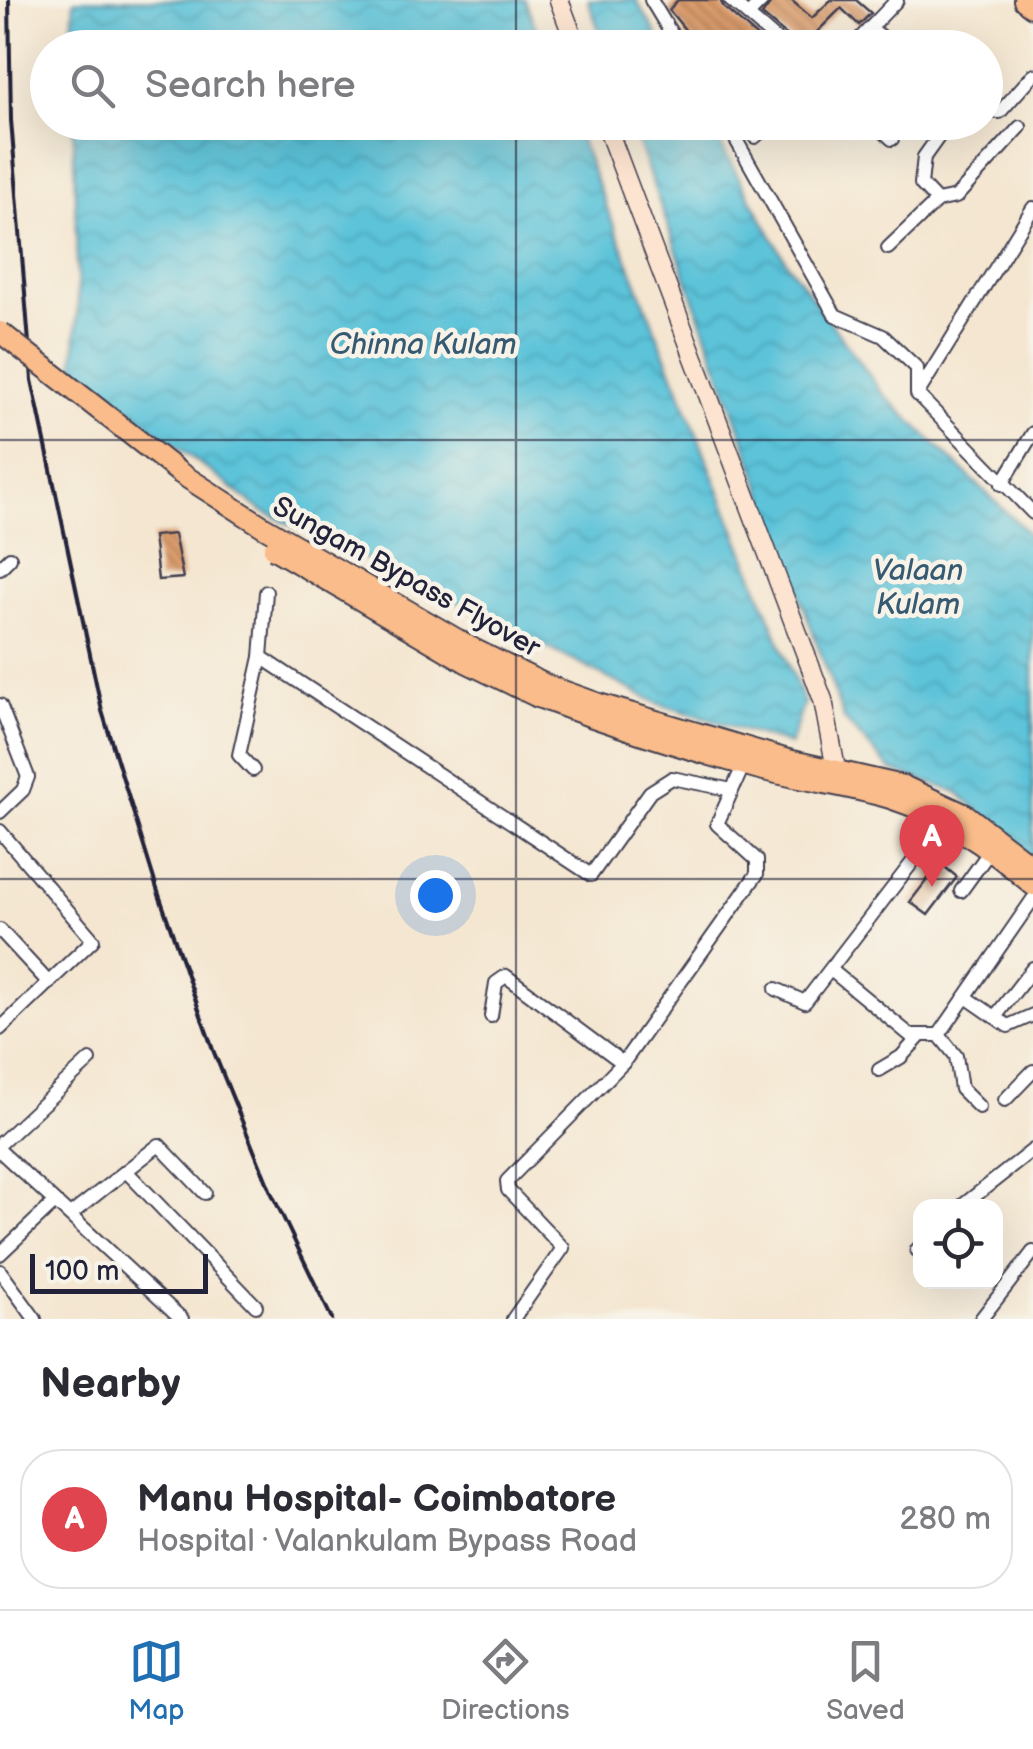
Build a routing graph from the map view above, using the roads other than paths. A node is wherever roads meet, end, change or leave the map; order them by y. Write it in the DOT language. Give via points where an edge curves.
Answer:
graph roads {
  1 [pos="559,0"];
  2 [pos="651,0"];
  3 [pos="730,0"];
  4 [pos="763,0"];
  5 [pos="898,0"];
  6 [pos="1025,0"];
  7 [pos="1033,6"];
  8 [pos="748,15"];
  9 [pos="870,28"];
  10 [pos="570,30"];
  11 [pos="669,30"];
  12 [pos="765,30"];
  13 [pos="873,30"];
  14 [pos="1033,74"];
  15 [pos="1003,109"];
  16 [pos="1020,128"];
  17 [pos="612,140"];
  18 [pos="736,140"];
  19 [pos="936,140"];
  20 [pos="937,201"];
  21 [pos="1033,208"];
  22 [pos="888,248"];
  23 [pos="0,332"];
  24 [pos="0,349"];
  25 [pos="918,394"];
  26 [pos="1033,433"];
  27 [pos="1002,484"];
  28 [pos="1033,513"];
  29 [pos="266,592"];
  30 [pos="262,657"];
  31 [pos="542,691"];
  32 [pos="0,705"];
  33 [pos="744,764"];
  34 [pos="253,770"];
  35 [pos="835,778"];
  36 [pos="732,790"];
  37 [pos="0,812"];
  38 [pos="944,821"];
  39 [pos="0,830"];
  40 [pos="990,851"];
  41 [pos="1033,866"];
  42 [pos="1033,885"];
  43 [pos="961,891"];
  44 [pos="1033,900"];
  45 [pos="0,930"];
  46 [pos="1033,968"];
  47 [pos="831,970"];
  48 [pos="49,983"];
  49 [pos="776,989"];
  50 [pos="966,996"];
  51 [pos="1033,1015"];
  52 [pos="491,1016"];
  53 [pos="995,1017"];
  54 [pos="0,1029"];
  55 [pos="921,1035"];
  56 [pos="939,1035"];
  57 [pos="90,1060"];
  58 [pos="623,1063"];
  59 [pos="878,1070"];
  60 [pos="1033,1071"];
  61 [pos="1005,1100"];
  62 [pos="979,1107"];
  63 [pos="0,1148"];
  64 [pos="1032,1152"];
  65 [pos="126,1171"];
  66 [pos="205,1193"];
  67 [pos="969,1199"];
  68 [pos="55,1202"];
  69 [pos="70,1215"];
  70 [pos="1033,1252"];
  71 [pos="0,1254"];
  72 [pos="0,1271"];
  73 [pos="256,1306"];
  74 [pos="35,1319"];
  75 [pos="182,1319"];
  76 [pos="513,1319"];
  77 [pos="981,1319"];
  1 -- 10 [label="street"];
  2 -- 11 [label="street"];
  3 -- 8 [label="street"];
  4 -- 8 [label="street"];
  5 -- 9 [label="street"];
  6 -- 7 [label="highway"];
  8 -- 12 [label="street"];
  9 -- 13 [label="street"];
  14 -- 15 [label="street"];
  16 -- 20 [label="street" via="956,196"];
  17 -- 35 [label="street" via="823,700"];
  18 -- 25 [label="street" via="835,314 884,336 917,368"];
  19 -- 20 [label="street" via="924,157 921,184"];
  20 -- 22 [label="street"];
  21 -- 25 [label="street"];
  23 -- 31 [label="main road, Sungam Bypass Flyover, bridge" via="180,473"];
  24 -- 31 [label="main road, Sungam Bypass Flyover, bridge" via="174,485 241,528 466,662"];
  25 -- 27 [label="street"];
  26 -- 27 [label="street"];
  27 -- 28 [label="street"];
  29 -- 30 [label="street"];
  30 -- 34 [label="street" via="238,755"];
  30 -- 36 [label="street" via="591,874 650,792 672,778"];
  31 -- 33 [label="main road, Sungam Bypass Flyover" via="592,718"];
  31 -- 35 [label="main road, Sungam Bypass Flyover"];
  32 -- 37 [label="street" via="28,776"];
  33 -- 35 [label="main road, Sungam Bypass Flyover"];
  33 -- 36 [label="street"];
  35 -- 38 [label="main road"];
  35 -- 41 [label="main road" via="903,786 966,815"];
  36 -- 58 [label="street" via="717,824 757,860 757,874"];
  38 -- 40 [label="main road"];
  38 -- 47 [label="street"];
  39 -- 48 [label="street" via="93,940"];
  40 -- 42 [label="main road"];
  40 -- 43 [label="street"];
  44 -- 50 [label="street"];
  45 -- 48 [label="street"];
  46 -- 53 [label="street"];
  47 -- 49 [label="street" via="804,1002"];
  47 -- 55 [label="street" via="910,1035"];
  48 -- 54 [label="street"];
  50 -- 53 [label="street"];
  50 -- 56 [label="street"];
  51 -- 53 [label="street" via="1008,1026"];
  52 -- 58 [label="street" via="496,983 506,976"];
  55 -- 56 [label="street"];
  55 -- 59 [label="street"];
  56 -- 62 [label="street" via="956,1056 962,1088"];
  57 -- 63 [label="street"];
  58 -- 76 [label="street" via="507,1182 563,1248"];
  60 -- 61 [label="street"];
  63 -- 68 [label="street"];
  64 -- 67 [label="street"];
  65 -- 66 [label="street" via="159,1145"];
  65 -- 69 [label="street"];
  65 -- 73 [label="street"];
  68 -- 69 [label="street"];
  68 -- 71 [label="street"];
  69 -- 75 [label="street"];
  70 -- 77 [label="street"];
  72 -- 74 [label="street"];
}
